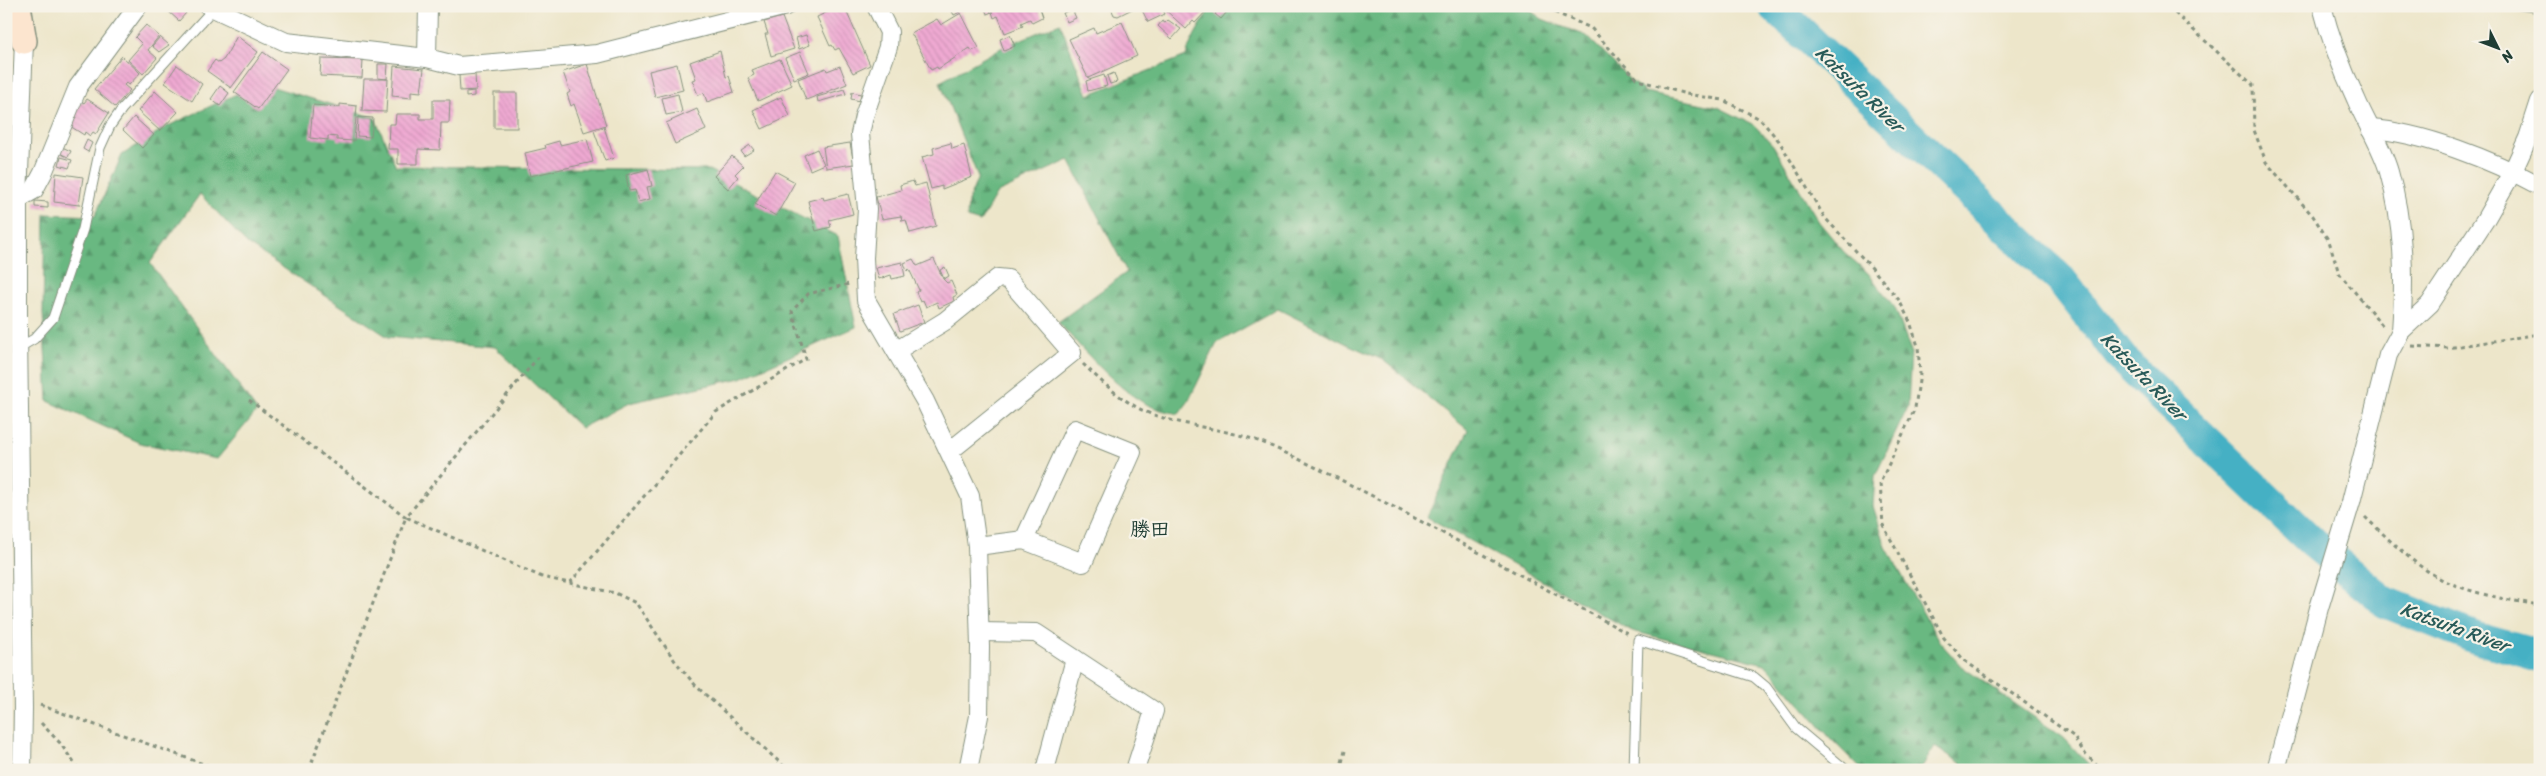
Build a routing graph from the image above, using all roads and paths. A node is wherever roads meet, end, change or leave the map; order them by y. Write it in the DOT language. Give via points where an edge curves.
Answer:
graph roads {
  1 [pos="18,6"];
  2 [pos="138,6"];
  3 [pos="428,6"];
  4 [pos="786,6"];
  5 [pos="876,6"];
  6 [pos="1540,6"];
  7 [pos="2171,6"];
  8 [pos="2322,6"];
  9 [pos="211,7"];
  10 [pos="24,41"];
  11 [pos="427,58"];
  12 [pos="2540,101"];
  13 [pos="2370,129"];
  14 [pos="2513,172"];
  15 [pos="2540,186"];
  16 [pos="18,199"];
  17 [pos="864,280"];
  18 [pos="2540,334"];
  19 [pos="2398,336"];
  20 [pos="14,340"];
  21 [pos="896,351"];
  22 [pos="1072,353"];
  23 [pos="540,355"];
  24 [pos="249,400"];
  25 [pos="950,451"];
  26 [pos="2348,512"];
  27 [pos="406,517"];
  28 [pos="1024,540"];
  29 [pos="977,546"];
  30 [pos="570,583"];
  31 [pos="2540,605"];
  32 [pos="980,632"];
  33 [pos="1638,640"];
  34 [pos="1074,659"];
  35 [pos="22,699"];
  36 [pos="1344,751"];
  37 [pos="973,768"];
  38 [pos="22,770"];
  39 [pos="79,770"];
  40 [pos="220,770"];
  41 [pos="309,770"];
  42 [pos="788,770"];
  43 [pos="1045,770"];
  44 [pos="1135,770"];
  45 [pos="1340,770"];
  46 [pos="1634,770"];
  47 [pos="1846,770"];
  48 [pos="2102,770"];
  49 [pos="2276,770"];
  1 -- 10 [label="street"];
  2 -- 16 [label="street" via="78,88 34,190"];
  3 -- 11 [label="street"];
  4 -- 11 [label="street" via="597,54 458,66"];
  5 -- 17 [label="street" via="890,32 860,134 866,209"];
  6 -- 48 [label="path" via="1591,28 1638,80 1686,94 1723,100 1760,119 1779,141 1825,218 1899,300 1918,346 1920,374 1915,408 1880,483 1883,525 1944,638 1965,661 2073,736"];
  7 -- 19 [label="path" via="2253,85 2254,130 2266,162 2313,216 2328,241 2339,273"];
  8 -- 13 [label="street" via="2328,31"];
  9 -- 11 [label="street" via="286,42"];
  9 -- 20 [label="lane" via="110,126 100,148 83,229 53,318 34,339"];
  10 -- 16 [label="street"];
  12 -- 14 [label="street"];
  13 -- 14 [label="street" via="2386,130 2447,147"];
  13 -- 19 [label="street" via="2388,171 2400,223 2404,294"];
  14 -- 15 [label="street"];
  14 -- 19 [label="street" via="2430,304"];
  16 -- 20 [label="street"];
  17 -- 21 [label="street" via="866,300"];
  17 -- 30 [label="path" via="808,294 792,310 806,359 716,412"];
  18 -- 19 [label="path" via="2448,348 2416,348"];
  19 -- 26 [label="street" via="2388,355"];
  20 -- 35 [label="street"];
  21 -- 22 [label="street" via="945,321 998,278 1008,279"];
  21 -- 25 [label="street" via="926,401"];
  22 -- 25 [label="street"];
  22 -- 33 [label="path" via="1102,382 1134,406 1156,416 1249,436 1343,480"];
  23 -- 27 [label="path"];
  24 -- 27 [label="path"];
  25 -- 29 [label="street" via="970,496"];
  26 -- 31 [label="path" via="2363,516 2418,564 2443,580 2481,594"];
  26 -- 49 [label="street"];
  27 -- 30 [label="path" via="515,566"];
  27 -- 41 [label="path"];
  28 -- 28 [label="street" via="1083,563 1132,452 1075,429"];
  28 -- 29 [label="street"];
  29 -- 32 [label="street"];
  30 -- 42 [label="path" via="615,593 636,603 696,686"];
  32 -- 34 [label="street" via="1036,634"];
  32 -- 37 [label="street"];
  33 -- 46 [label="lane"];
  33 -- 47 [label="lane" via="1754,677 1766,687 1796,728"];
  34 -- 43 [label="street"];
  34 -- 44 [label="street" via="1154,711"];
  35 -- 38 [label="street"];
  35 -- 39 [label="path"];
  35 -- 40 [label="path"];
  36 -- 45 [label="path"];
}
